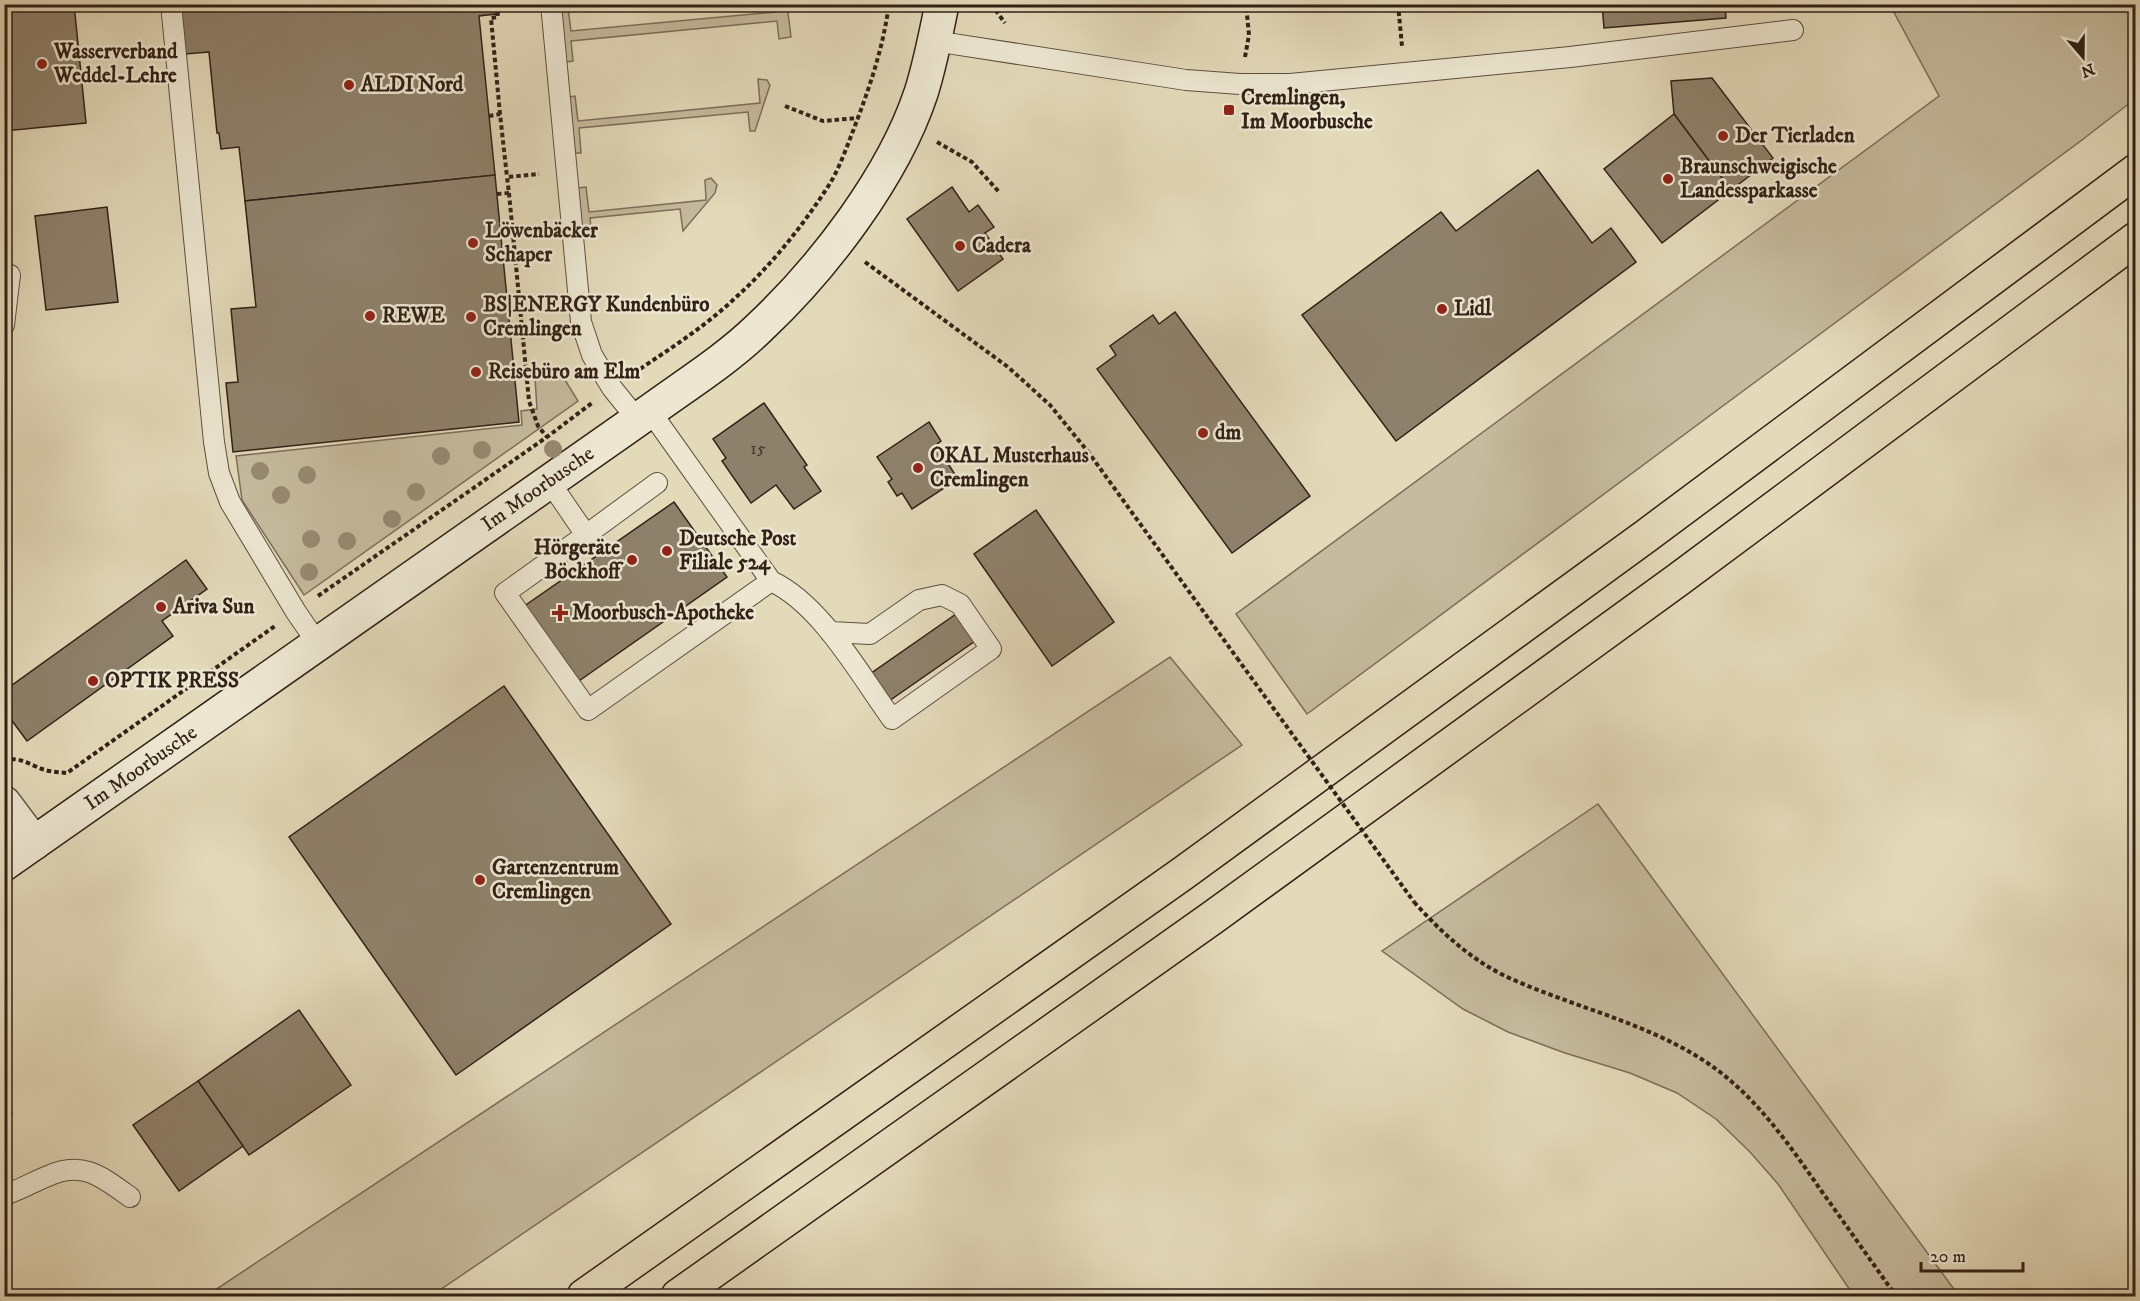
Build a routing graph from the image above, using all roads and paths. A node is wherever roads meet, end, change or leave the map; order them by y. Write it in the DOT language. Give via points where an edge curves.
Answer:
graph roads {
  1 [pos="171,4"];
  2 [pos="497,4"];
  3 [pos="551,4"];
  4 [pos="889,4"];
  5 [pos="942,4"];
  6 [pos="1246,4"];
  7 [pos="1398,4"];
  8 [pos="1793,30"];
  9 [pos="934,41"];
  10 [pos="1406,74"];
  11 [pos="1240,84"];
  12 [pos="785,106"];
  13 [pos="500,114"];
  14 [pos="489,116"];
  15 [pos="858,118"];
  16 [pos="936,142"];
  17 [pos="567,171"];
  18 [pos="2136,171"];
  19 [pos="507,177"];
  20 [pos="999,192"];
  21 [pos="509,193"];
  22 [pos="496,194"];
  23 [pos="2136,239"];
  24 [pos="838,242"];
  25 [pos="10,275"];
  26 [pos="4,325"];
  27 [pos="612,388"];
  28 [pos="643,415"];
  29 [pos="547,437"];
  30 [pos="549,481"];
  31 [pos="657,483"];
  32 [pos="586,535"];
  33 [pos="771,581"];
  34 [pos="296,612"];
  35 [pos="830,632"];
  36 [pos="318,644"];
  37 [pos="4,761"];
  38 [pos="4,803"];
  39 [pos="34,843"];
  40 [pos="4,864"];
  41 [pos="4,1195"];
  42 [pos="130,1197"];
  43 [pos="585,1296"];
  44 [pos="678,1296"];
  45 [pos="1896,1296"];
  1 -- 34 [label="lane" via="219,473 230,502"];
  2 -- 13 [label="path" via="498,16 491,18"];
  3 -- 17 [label="lane"];
  4 -- 15 [label="path" via="881,52"];
  5 -- 9 [label="street, Im Moorbusche"];
  6 -- 11 [label="path" via="1249,34"];
  7 -- 10 [label="path"];
  8 -- 10 [label="lane"];
  9 -- 11 [label="lane" via="1151,75"];
  9 -- 24 [label="street, Im Moorbusche" via="907,130"];
  10 -- 11 [label="lane" via="1290,84"];
  12 -- 15 [label="path" via="823,121"];
  13 -- 14 [label="path"];
  13 -- 19 [label="path"];
  15 -- 27 [label="path" via="830,183 768,265 695,331"];
  16 -- 20 [label="path" via="972,162"];
  17 -- 19 [label="path"];
  17 -- 27 [label="lane" via="581,322 592,355"];
  18 -- 43 [label="highway" via="1201,860"];
  19 -- 21 [label="path"];
  21 -- 22 [label="path"];
  21 -- 29 [label="path" via="529,401 538,426"];
  23 -- 44 [label="highway" via="1670,586 1203,925"];
  24 -- 28 [label="street, Im Moorbusche" via="759,329"];
  24 -- 45 [label="path, bridge" via="1008,367 1050,405 1089,453 1414,902 1443,934 1504,975 1616,1018 1677,1046 1719,1072 1758,1106 1787,1142"];
  25 -- 26 [label="lane"];
  27 -- 28 [label="lane"];
  27 -- 29 [label="path"];
  28 -- 30 [label="street, Im Moorbusche"];
  28 -- 33 [label="lane"];
  29 -- 34 [label="path"];
  30 -- 32 [label="lane"];
  30 -- 36 [label="street, Im Moorbusche"];
  31 -- 32 [label="lane"];
  32 -- 33 [label="lane" via="505,593 588,710"];
  33 -- 35 [label="lane" via="799,598"];
  34 -- 36 [label="lane"];
  34 -- 37 [label="path" via="67,773 17,760"];
  35 -- 35 [label="lane" via="892,719 991,649 960,604 942,595 919,600 870,634"];
  36 -- 39 [label="street, Im Moorbusche"];
  38 -- 39 [label="street"];
  39 -- 40 [label="street, Im Moorbusche"];
  41 -- 42 [label="lane" via="49,1175 87,1170"];
}
